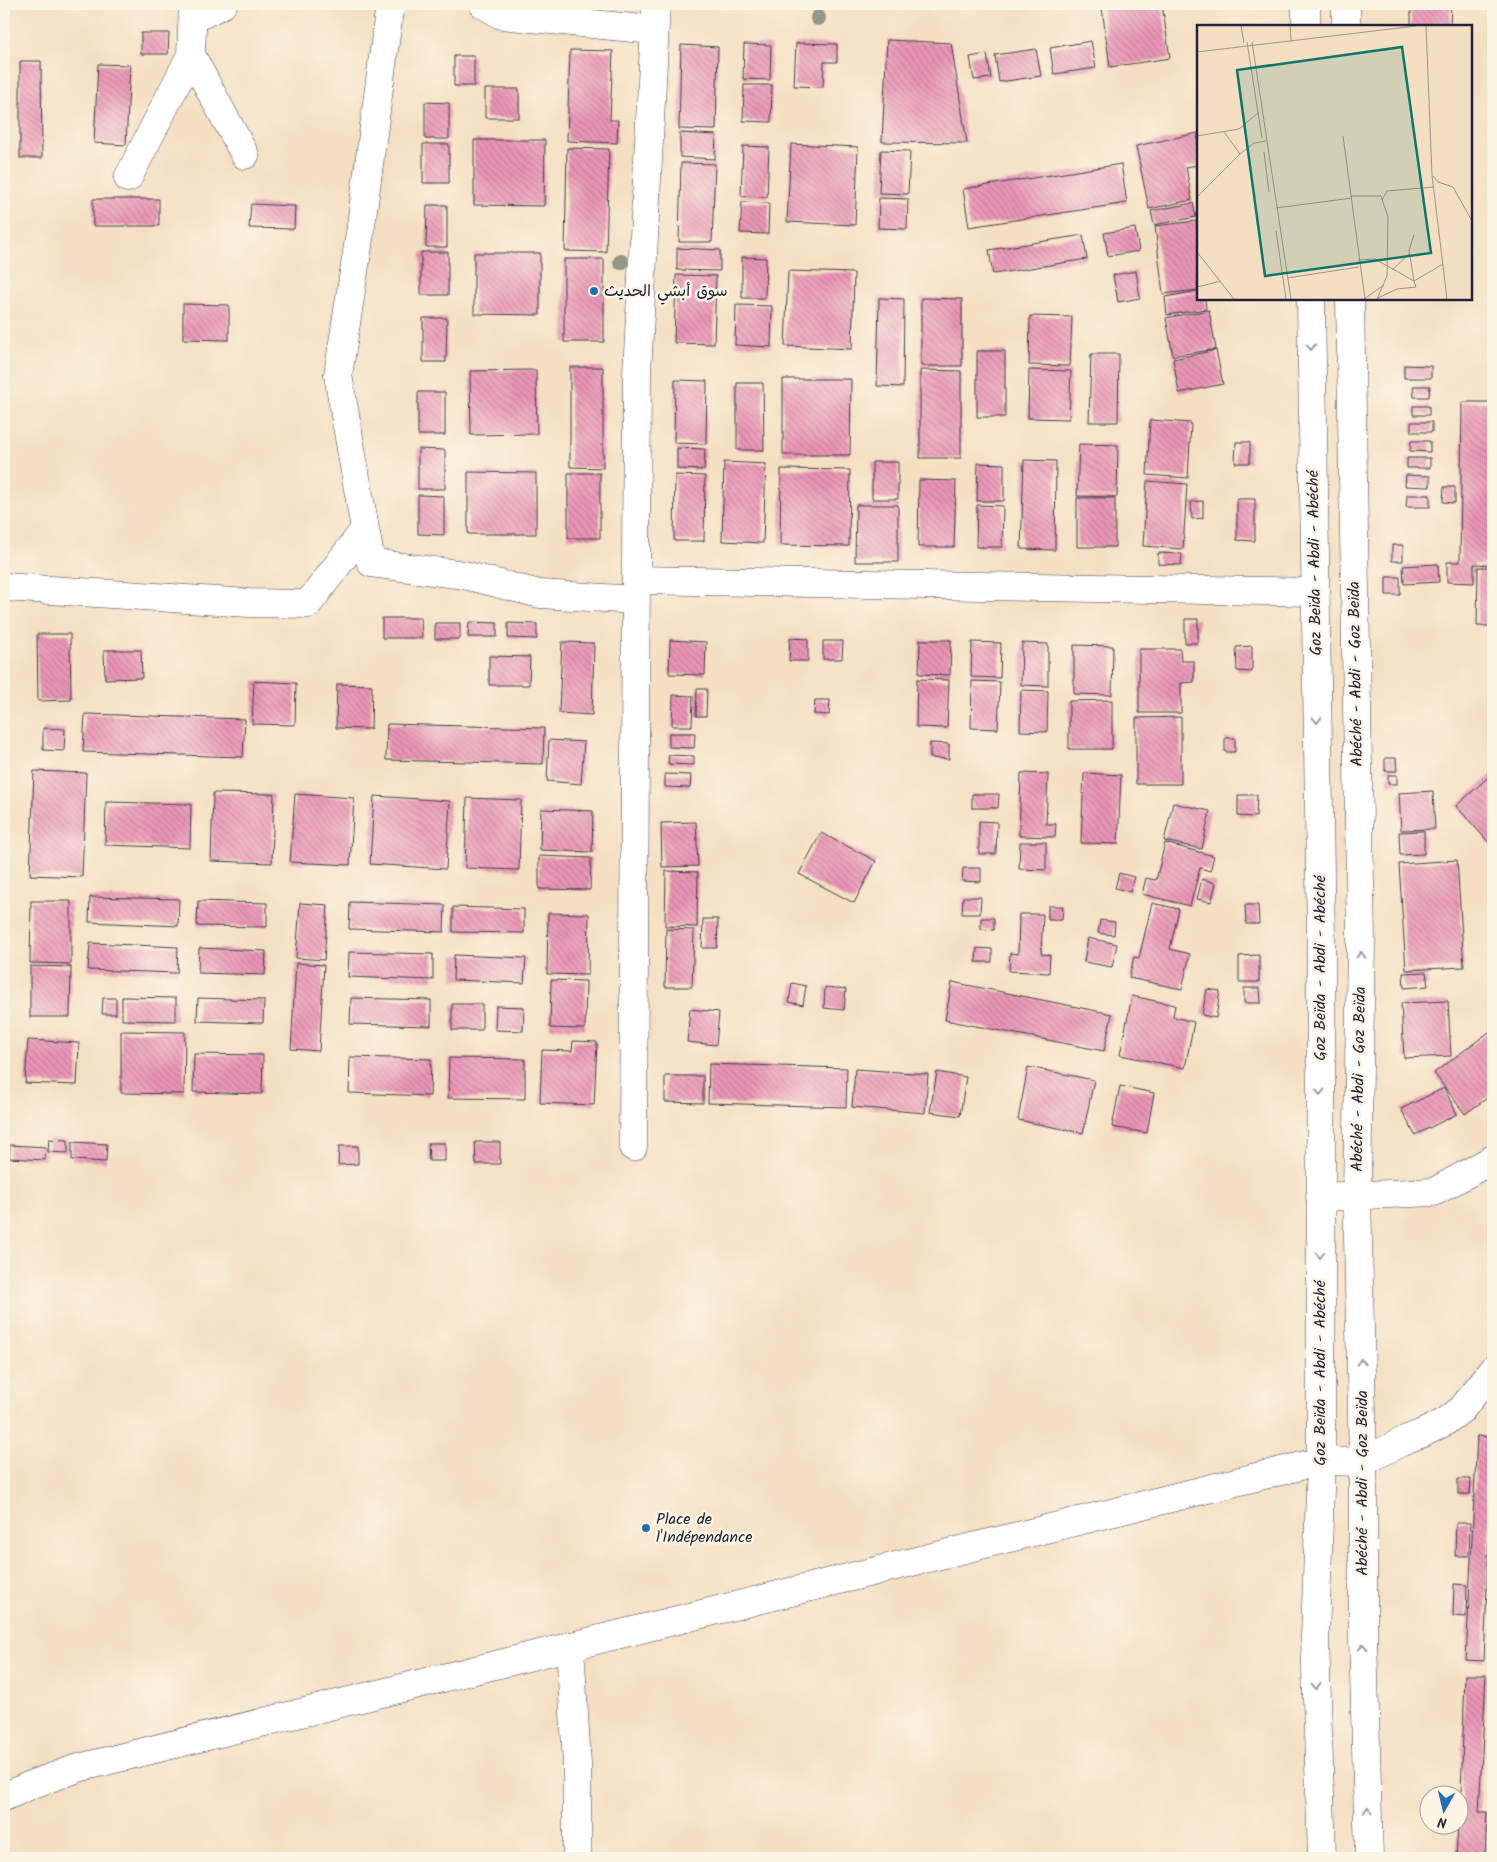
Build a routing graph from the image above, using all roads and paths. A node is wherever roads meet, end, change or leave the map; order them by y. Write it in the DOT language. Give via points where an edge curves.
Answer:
graph roads {
  1 [pos="223,4"];
  2 [pos="390,4"];
  3 [pos="483,4"];
  4 [pos="1306,4"];
  5 [pos="1346,4"];
  6 [pos="193,12"];
  7 [pos="654,17"];
  8 [pos="1306,25"];
  9 [pos="1346,25"];
  10 [pos="191,55"];
  11 [pos="245,155"];
  12 [pos="128,178"];
  13 [pos="1311,300"];
  14 [pos="1350,300"];
  15 [pos="365,529"];
  16 [pos="4,587"];
  17 [pos="636,590"];
  18 [pos="1316,592"];
  19 [pos="1355,682"];
  20 [pos="1317,683"];
  21 [pos="633,1147"];
  22 [pos="1493,1159"];
  23 [pos="1358,1194"];
  24 [pos="1320,1197"];
  25 [pos="1493,1369"];
  26 [pos="1321,1461"];
  27 [pos="1363,1462"];
  28 [pos="570,1646"];
  29 [pos="4,1797"];
  30 [pos="576,1858"];
  31 [pos="1322,1858"];
  32 [pos="1369,1858"];
  1 -- 6 [label="street"];
  2 -- 15 [label="street" via="338,375"];
  3 -- 7 [label="street" via="501,15"];
  4 -- 8 [label="street"];
  5 -- 9 [label="street"];
  6 -- 10 [label="street"];
  7 -- 17 [label="street" via="637,373"];
  10 -- 11 [label="street"];
  10 -- 12 [label="street"];
  13 -- 18 [label="street, Goz Beïda - Abdi - Abéché, one-way"];
  14 -- 19 [label="street, Abéché - Abdi - Goz Beïda"];
  15 -- 16 [label="street" via="308,604"];
  15 -- 17 [label="street" via="371,563 464,575 540,594"];
  17 -- 18 [label="street"];
  17 -- 21 [label="street"];
  18 -- 20 [label="street, Goz Beïda - Abdi - Abéché"];
  19 -- 20 [label="street"];
  23 -- 19 [label="street, Abéché - Abdi - Goz Beïda, one-way" via="1361,940"];
  20 -- 24 [label="street, Goz Beïda - Abdi - Abéché, one-way" via="1321,939"];
  22 -- 23 [label="street" via="1434,1192"];
  23 -- 24 [label="street"];
  27 -- 23 [label="street, Abéché - Abdi - Goz Beïda, one-way"];
  24 -- 26 [label="street, Goz Beïda - Abdi - Abéché, one-way"];
  25 -- 27 [label="street" via="1462,1409 1445,1422"];
  26 -- 27 [label="street"];
  26 -- 28 [label="street"];
  26 -- 31 [label="street, Goz Beïda - Abdi - Abéché, one-way" via="1315,1637"];
  32 -- 27 [label="street, Abéché - Abdi - Goz Beïda, one-way" via="1363,1637"];
  28 -- 29 [label="street" via="78,1768"];
  28 -- 30 [label="street" via="577,1764"];
}
